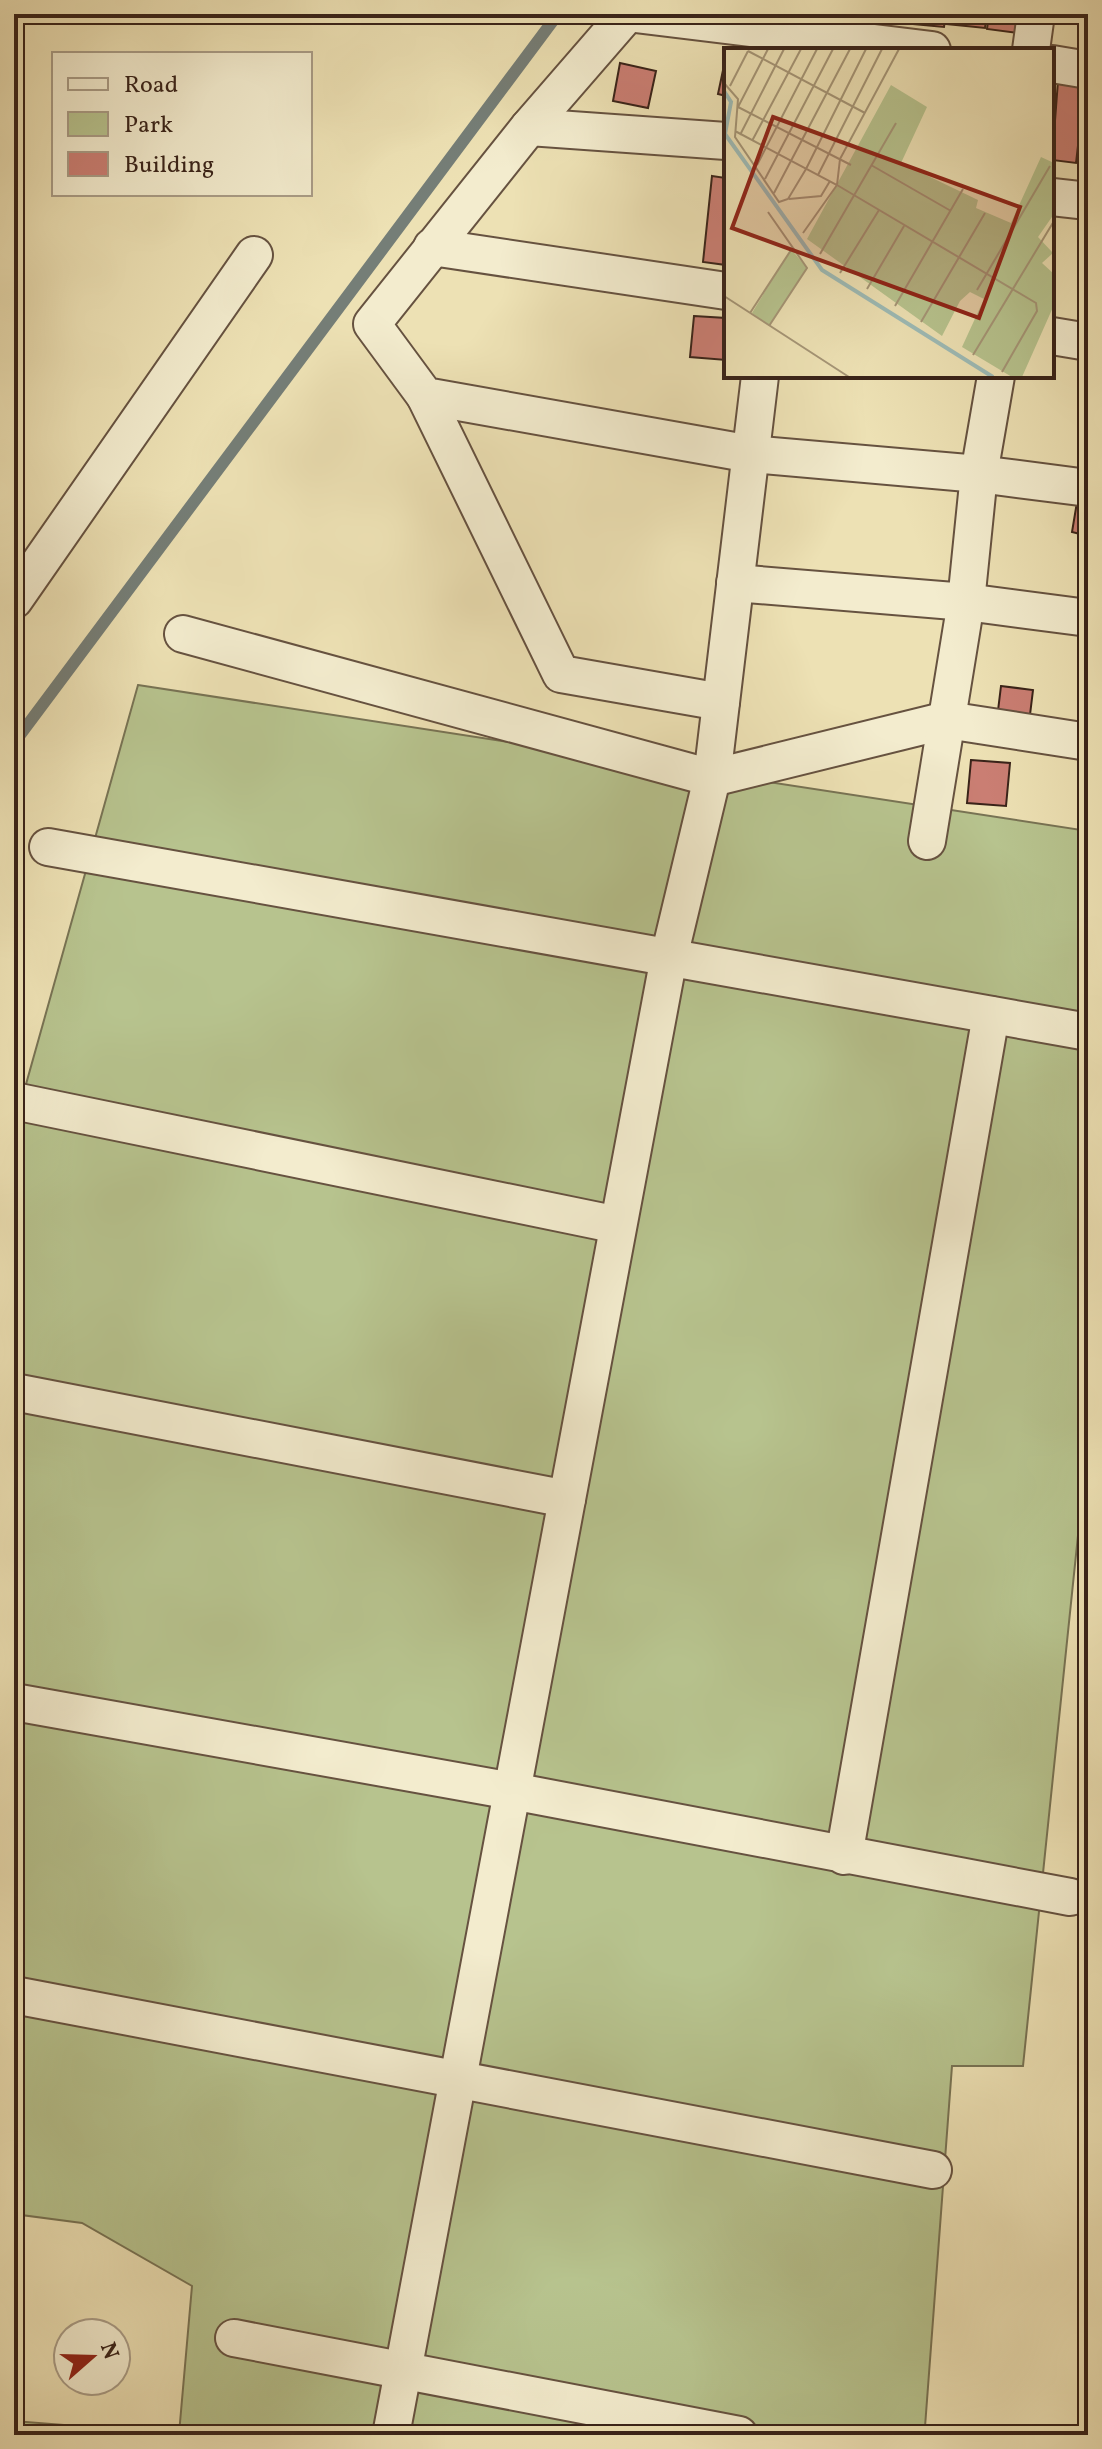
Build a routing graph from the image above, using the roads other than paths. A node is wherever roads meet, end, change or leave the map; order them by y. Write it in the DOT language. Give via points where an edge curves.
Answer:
graph roads {
  1 [pos="627,14"];
  2 [pos="635,14"];
  3 [pos="1036,14"];
  4 [pos="805,33"];
  5 [pos="917,48"];
  6 [pos="1031,48"];
  7 [pos="1054,64"];
  8 [pos="1088,70"];
  9 [pos="529,127"];
  10 [pos="724,141"];
  11 [pos="1054,197"];
  12 [pos="1088,201"];
  13 [pos="432,247"];
  14 [pos="254,255"];
  15 [pos="724,291"];
  16 [pos="1054,336"];
  17 [pos="1088,342"];
  18 [pos="760,378"];
  19 [pos="996,378"];
  20 [pos="425,396"];
  21 [pos="751,454"];
  22 [pos="979,474"];
  23 [pos="1088,488"];
  24 [pos="735,583"];
  25 [pos="16,592"];
  26 [pos="966,602"];
  27 [pos="1088,618"];
  28 [pos="183,634"];
  29 [pos="721,702"];
  30 [pos="947,720"];
  31 [pos="1088,742"];
  32 [pos="712,778"];
  33 [pos="927,841"];
  34 [pos="48,847"];
  35 [pos="669,957"];
  36 [pos="991,1015"];
  37 [pos="1088,1032"];
  38 [pos="14,1101"];
  39 [pos="618,1225"];
  40 [pos="14,1392"];
  41 [pos="567,1499"];
  42 [pos="14,1702"];
  43 [pos="512,1791"];
  44 [pos="844,1856"];
  45 [pos="1070,1897"];
  46 [pos="14,1995"];
  47 [pos="458,2080"];
  48 [pos="933,2170"];
  49 [pos="234,2338"];
  50 [pos="403,2372"];
  51 [pos="391,2435"];
  52 [pos="739,2435"];
  1 -- 9 [label="street"];
  2 -- 4 [label="street"];
  3 -- 6 [label="street"];
  4 -- 5 [label="street"];
  7 -- 8 [label="street"];
  9 -- 10 [label="street"];
  9 -- 13 [label="street"];
  11 -- 12 [label="street"];
  13 -- 15 [label="street"];
  13 -- 20 [label="street" via="372,324"];
  14 -- 25 [label="street"];
  16 -- 17 [label="street"];
  18 -- 21 [label="street"];
  19 -- 22 [label="street"];
  20 -- 21 [label="street"];
  20 -- 29 [label="street" via="561,674"];
  21 -- 22 [label="street"];
  21 -- 24 [label="street"];
  22 -- 23 [label="street"];
  22 -- 26 [label="street"];
  24 -- 26 [label="street"];
  24 -- 29 [label="street"];
  26 -- 27 [label="street"];
  26 -- 30 [label="street"];
  28 -- 32 [label="street"];
  29 -- 32 [label="street"];
  30 -- 31 [label="street"];
  30 -- 32 [label="street"];
  30 -- 33 [label="street"];
  32 -- 35 [label="street"];
  34 -- 35 [label="street"];
  35 -- 36 [label="street"];
  35 -- 39 [label="street"];
  36 -- 37 [label="street"];
  36 -- 44 [label="street"];
  38 -- 39 [label="street"];
  39 -- 41 [label="street"];
  40 -- 41 [label="street"];
  41 -- 43 [label="street"];
  42 -- 43 [label="street"];
  43 -- 44 [label="street"];
  43 -- 47 [label="street"];
  44 -- 45 [label="street"];
  46 -- 47 [label="street"];
  47 -- 48 [label="street"];
  47 -- 50 [label="street"];
  49 -- 50 [label="street"];
  50 -- 51 [label="street"];
  50 -- 52 [label="street"];
}
